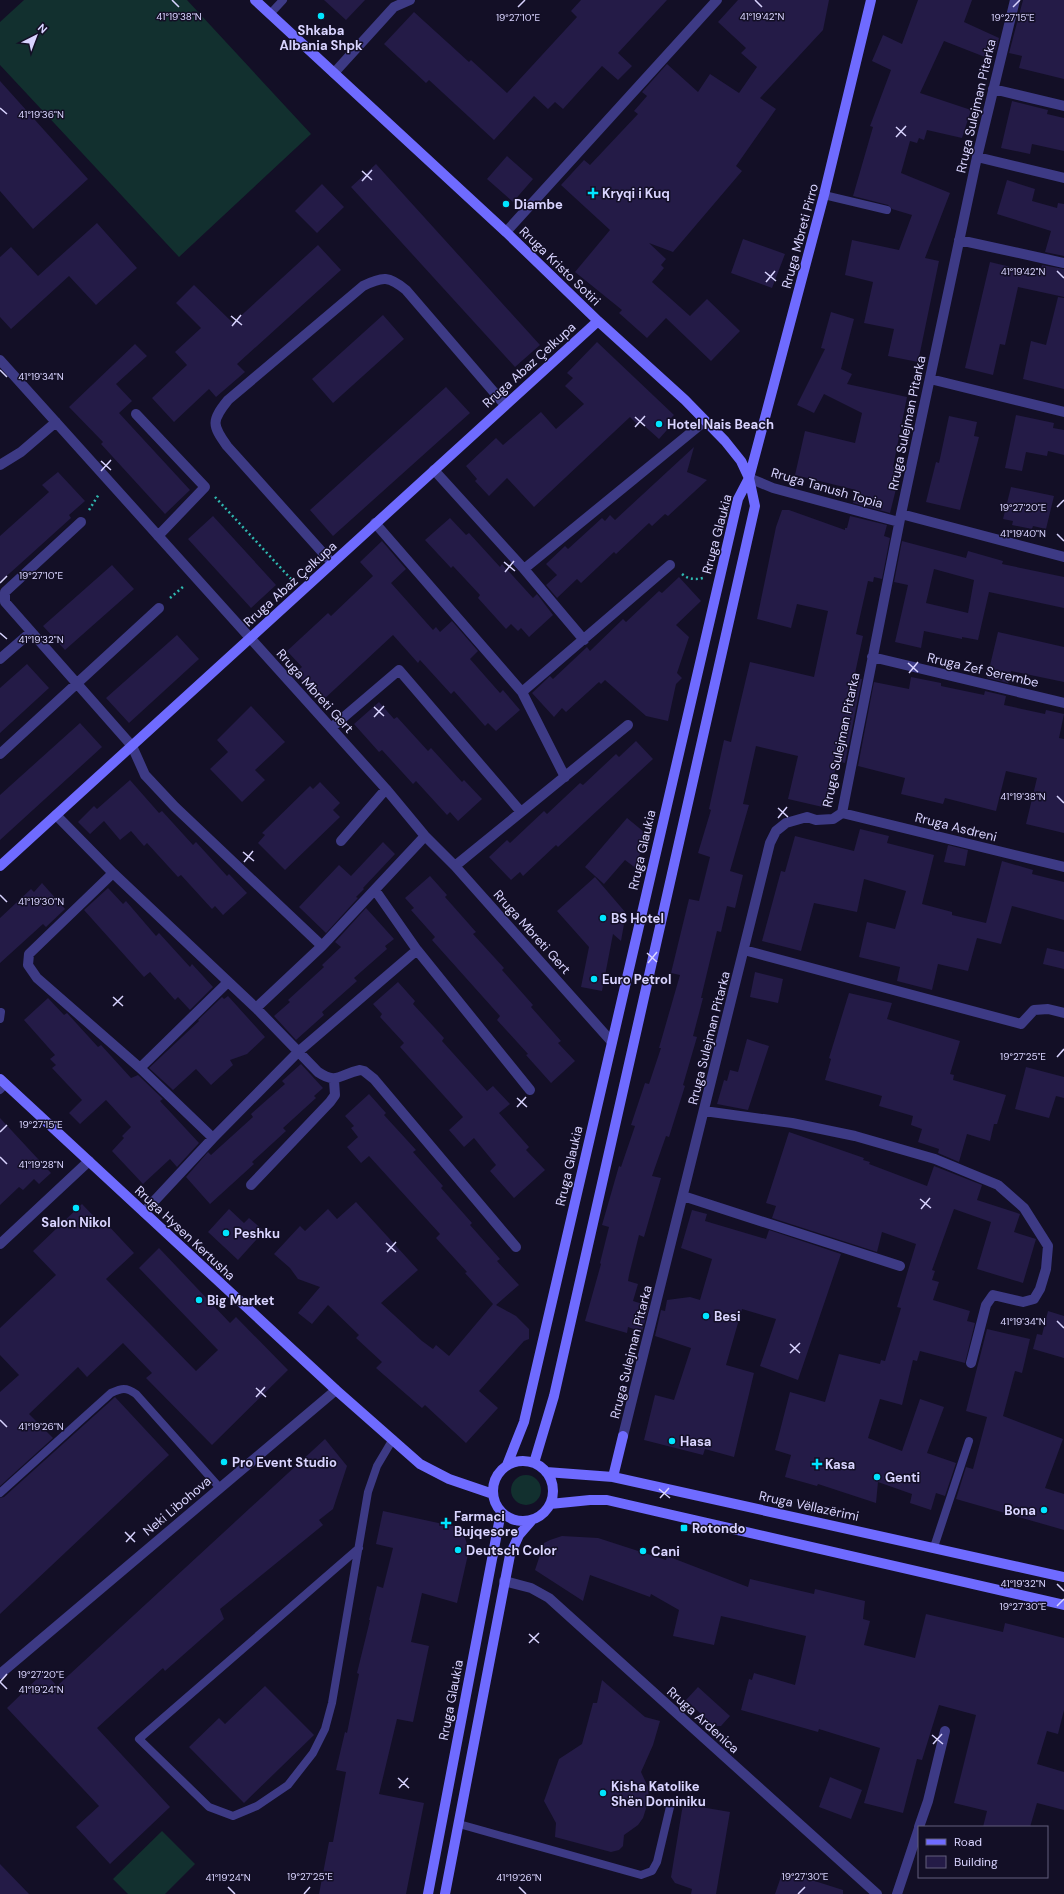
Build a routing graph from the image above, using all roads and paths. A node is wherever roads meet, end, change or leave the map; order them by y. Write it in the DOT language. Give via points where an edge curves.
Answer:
graph roads {
  1 [pos="254,0"];
  2 [pos="283,0"];
  3 [pos="410,0"];
  4 [pos="717,0"];
  5 [pos="871,0"];
  6 [pos="1016,0"];
  7 [pos="270,14"];
  8 [pos="334,73"];
  9 [pos="993,89"];
  10 [pos="1064,106"];
  11 [pos="977,157"];
  12 [pos="1064,178"];
  13 [pos="824,195"];
  14 [pos="887,210"];
  15 [pos="506,232"];
  16 [pos="959,240"];
  17 [pos="1064,263"];
  18 [pos="598,321"];
  19 [pos="0,360"];
  20 [pos="930,379"];
  21 [pos="505,405"];
  22 [pos="1064,412"];
  23 [pos="136,414"];
  24 [pos="705,421"];
  25 [pos="56,422"];
  26 [pos="0,465"];
  27 [pos="434,470"];
  28 [pos="749,478"];
  29 [pos="109,481"];
  30 [pos="205,487"];
  31 [pos="900,518"];
  32 [pos="81,522"];
  33 [pos="375,523"];
  34 [pos="158,536"];
  35 [pos="1064,557"];
  36 [pos="332,563"];
  37 [pos="670,565"];
  38 [pos="524,569"];
  39 [pos="194,576"];
  40 [pos="718,578"];
  41 [pos="302,590"];
  42 [pos="159,608"];
  43 [pos="31,632"];
  44 [pos="250,638"];
  45 [pos="584,640"];
  46 [pos="872,657"];
  47 [pos="0,659"];
  48 [pos="76,683"];
  49 [pos="522,692"];
  50 [pos="1064,703"];
  51 [pos="628,725"];
  52 [pos="331,728"];
  53 [pos="132,746"];
  54 [pos="0,754"];
  55 [pos="565,776"];
  56 [pos="386,789"];
  57 [pos="521,812"];
  58 [pos="842,813"];
  59 [pos="56,815"];
  60 [pos="425,836"];
  61 [pos="341,841"];
  62 [pos="0,866"];
  63 [pos="455,866"];
  64 [pos="1064,867"];
  65 [pos="112,874"];
  66 [pos="375,890"];
  67 [pos="322,946"];
  68 [pos="417,950"];
  69 [pos="744,950"];
  70 [pos="228,982"];
  71 [pos="256,1008"];
  72 [pos="1064,1013"];
  73 [pos="611,1041"];
  74 [pos="298,1052"];
  75 [pos="140,1068"];
  76 [pos="334,1080"];
  77 [pos="2,1084"];
  78 [pos="530,1090"];
  79 [pos="704,1111"];
  80 [pos="213,1138"];
  81 [pos="89,1161"];
  82 [pos="251,1185"];
  83 [pos="683,1196"];
  84 [pos="144,1212"];
  85 [pos="0,1244"];
  86 [pos="516,1247"];
  87 [pos="900,1266"];
  88 [pos="970,1364"];
  89 [pos="336,1390"];
  90 [pos="623,1436"];
  91 [pos="393,1439"];
  92 [pos="970,1441"];
  93 [pos="534,1463"];
  94 [pos="507,1465"];
  95 [pos="546,1472"];
  96 [pos="613,1477"];
  97 [pos="219,1487"];
  98 [pos="0,1493"];
  99 [pos="493,1494"];
  100 [pos="550,1504"];
  101 [pos="501,1512"];
  102 [pos="532,1520"];
  103 [pos="934,1547"];
  104 [pos="359,1548"];
  105 [pos="1064,1577"];
  106 [pos="504,1581"];
  107 [pos="1064,1605"];
  108 [pos="0,1674"];
  109 [pos="945,1731"];
  110 [pos="670,1807"];
  111 [pos="458,1824"];
  112 [pos="919,1826"];
  113 [pos="918,1830"];
  114 [pos="428,1894"];
  115 [pos="445,1894"];
  116 [pos="877,1894"];
  117 [pos="897,1894"];
  1 -- 7 [label="main road, Rruga Kristo Sotiri"];
  2 -- 7 [label="lane"];
  3 -- 8 [label="street" via="394,7"];
  4 -- 15 [label="street"];
  5 -- 13 [label="main road, Rruga Mbreti Pirro"];
  6 -- 9 [label="street, Rruga Sulejman Pitarka"];
  7 -- 8 [label="main road, Rruga Kristo Sotiri"];
  8 -- 15 [label="main road, Rruga Kristo Sotiri"];
  9 -- 10 [label="street"];
  9 -- 11 [label="street, Rruga Sulejman Pitarka"];
  11 -- 12 [label="street"];
  11 -- 16 [label="street, Rruga Sulejman Pitarka"];
  13 -- 14 [label="lane"];
  13 -- 28 [label="main road, Rruga Mbreti Pirro"];
  15 -- 18 [label="main road, Rruga Kristo Sotiri"];
  16 -- 17 [label="street"];
  16 -- 20 [label="street, Rruga Sulejman Pitarka"];
  18 -- 21 [label="main road, Rruga Abaz Çelkupa"];
  18 -- 24 [label="main road, Rruga Kristo Sotiri"];
  19 -- 25 [label="street, Rruga Mbreti Gert"];
  20 -- 22 [label="street"];
  20 -- 31 [label="street, Rruga Sulejman Pitarka"];
  21 -- 27 [label="main road, Rruga Abaz Çelkupa"];
  21 -- 36 [label="street" via="406,290 394,280 378,278 363,286 228,400 216,415 216,430"];
  23 -- 30 [label="street"];
  24 -- 28 [label="main road, Rruga Kristo Sotiri" via="741,461"];
  24 -- 38 [label="street"];
  25 -- 26 [label="street" via="21,452"];
  25 -- 29 [label="street, Rruga Mbreti Gert"];
  27 -- 33 [label="main road, Rruga Abaz Çelkupa"];
  27 -- 38 [label="street"];
  28 -- 31 [label="street, Rruga Tanush Topia" via="773,488"];
  28 -- 40 [label="main road, Rruga Glaukia" via="738,499"];
  28 -- 93 [label="main road, Rruga Glaukia" via="755,506 556,1389"];
  29 -- 32 [label="path"];
  29 -- 34 [label="street, Rruga Mbreti Gert"];
  30 -- 34 [label="street"];
  30 -- 41 [label="path"];
  31 -- 35 [label="street, Rruga Tanush Topia"];
  31 -- 46 [label="street, Rruga Sulejman Pitarka"];
  32 -- 43 [label="street" via="5,592 5,602"];
  33 -- 36 [label="main road, Rruga Abaz Çelkupa"];
  33 -- 49 [label="street"];
  34 -- 39 [label="street, Rruga Mbreti Gert"];
  36 -- 41 [label="main road, Rruga Abaz Çelkupa"];
  37 -- 40 [label="path" via="687,578"];
  37 -- 45 [label="street"];
  38 -- 45 [label="street"];
  39 -- 42 [label="path"];
  39 -- 44 [label="street, Rruga Mbreti Gert"];
  40 -- 73 [label="main road, Rruga Glaukia"];
  41 -- 44 [label="main road, Rruga Abaz Çelkupa"];
  42 -- 48 [label="street"];
  43 -- 47 [label="street"];
  43 -- 48 [label="street"];
  44 -- 52 [label="street, Rruga Mbreti Gert"];
  44 -- 53 [label="main road, Rruga Abaz Çelkupa"];
  45 -- 49 [label="street"];
  46 -- 50 [label="street, Rruga Zef Serembe"];
  46 -- 58 [label="street, Rruga Sulejman Pitarka"];
  48 -- 53 [label="street"];
  48 -- 54 [label="street"];
  49 -- 55 [label="street"];
  51 -- 55 [label="street"];
  52 -- 56 [label="street, Rruga Mbreti Gert"];
  52 -- 57 [label="street" via="399,670"];
  53 -- 59 [label="main road, Rruga Abaz Çelkupa"];
  53 -- 67 [label="street" via="145,774 175,807"];
  55 -- 57 [label="street"];
  56 -- 60 [label="street, Rruga Mbreti Gert"];
  56 -- 61 [label="street"];
  57 -- 63 [label="street"];
  58 -- 64 [label="street, Rruga Asdreni"];
  58 -- 69 [label="street, Rruga Sulejman Pitarka" via="834,819 816,820 807,817 786,823 776,831 770,843"];
  59 -- 62 [label="main road, Rruga Abaz Çelkupa"];
  59 -- 65 [label="street"];
  60 -- 63 [label="street, Rruga Mbreti Gert"];
  60 -- 66 [label="street"];
  63 -- 73 [label="street, Rruga Mbreti Gert"];
  65 -- 70 [label="street"];
  65 -- 75 [label="street" via="29,954 28,965 37,978"];
  66 -- 67 [label="street"];
  66 -- 68 [label="street"];
  67 -- 71 [label="street"];
  68 -- 74 [label="street"];
  68 -- 78 [label="street"];
  69 -- 72 [label="street" via="1021,1024 1034,1010 1048,1009"];
  69 -- 79 [label="street, Rruga Sulejman Pitarka"];
  70 -- 71 [label="street"];
  70 -- 75 [label="street"];
  71 -- 74 [label="street"];
  73 -- 94 [label="main road, Rruga Glaukia" via="524,1422"];
  74 -- 76 [label="street" via="318,1072"];
  74 -- 80 [label="street"];
  75 -- 80 [label="street"];
  76 -- 82 [label="street" via="335,1095 330,1102"];
  76 -- 86 [label="street" via="360,1070 374,1079"];
  77 -- 81 [label="main road, Rruga Hysen Kertusha"];
  79 -- 83 [label="street, Rruga Sulejman Pitarka"];
  79 -- 88 [label="street" via="792,1123 855,1136 935,1158 998,1185 1024,1208 1048,1246 1046,1269 1040,1289 1034,1299 1023,1302 993,1296 986,1305"];
  80 -- 84 [label="street"];
  81 -- 84 [label="main road, Rruga Hysen Kertusha"];
  81 -- 85 [label="street"];
  83 -- 87 [label="street"];
  83 -- 90 [label="street, Rruga Sulejman Pitarka"];
  84 -- 89 [label="main road, Rruga Hysen Kertusha"];
  89 -- 91 [label="main road, Rruga Hysen Kertusha"];
  89 -- 97 [label="street, Neki Libohova"];
  90 -- 96 [label="main road, Rruga Sulejman Pitarka"];
  91 -- 99 [label="main road, Rruga Hysen Kertusha" via="420,1464 449,1480"];
  91 -- 104 [label="lane" via="372,1477"];
  92 -- 103 [label="lane"];
  93 -- 94 [label="main road" via="523,1460"];
  93 -- 95 [label="main road"];
  94 -- 99 [label="main road" via="495,1478"];
  95 -- 96 [label="main road, Rruga Vëllazërimi"];
  95 -- 100 [label="main road" via="553,1490"];
  96 -- 103 [label="main road, Rruga Vëllazërimi"];
  97 -- 98 [label="lane" via="136,1394 123,1388 112,1393"];
  97 -- 108 [label="street, Neki Libohova"];
  99 -- 101 [label="main road"];
  100 -- 102 [label="main road" via="545,1512"];
  100 -- 107 [label="main road" via="607,1500"];
  101 -- 102 [label="main road" via="515,1520"];
  101 -- 114 [label="main road, Rruga Glaukia"];
  102 -- 106 [label="main road" via="514,1543"];
  103 -- 105 [label="main road, Rruga Vëllazërimi"];
  104 -- 104 [label="lane" via="332,1703 326,1729 313,1753 288,1785 257,1806 233,1816 209,1807 139,1738"];
  106 -- 111 [label="main road"];
  106 -- 116 [label="street, Rruga Ardenica" via="532,1588 549,1598"];
  109 -- 112 [label="street"];
  110 -- 111 [label="lane" via="657,1862 652,1871 641,1875"];
  111 -- 115 [label="main road"];
  113 -- 117 [label="street"];
}
